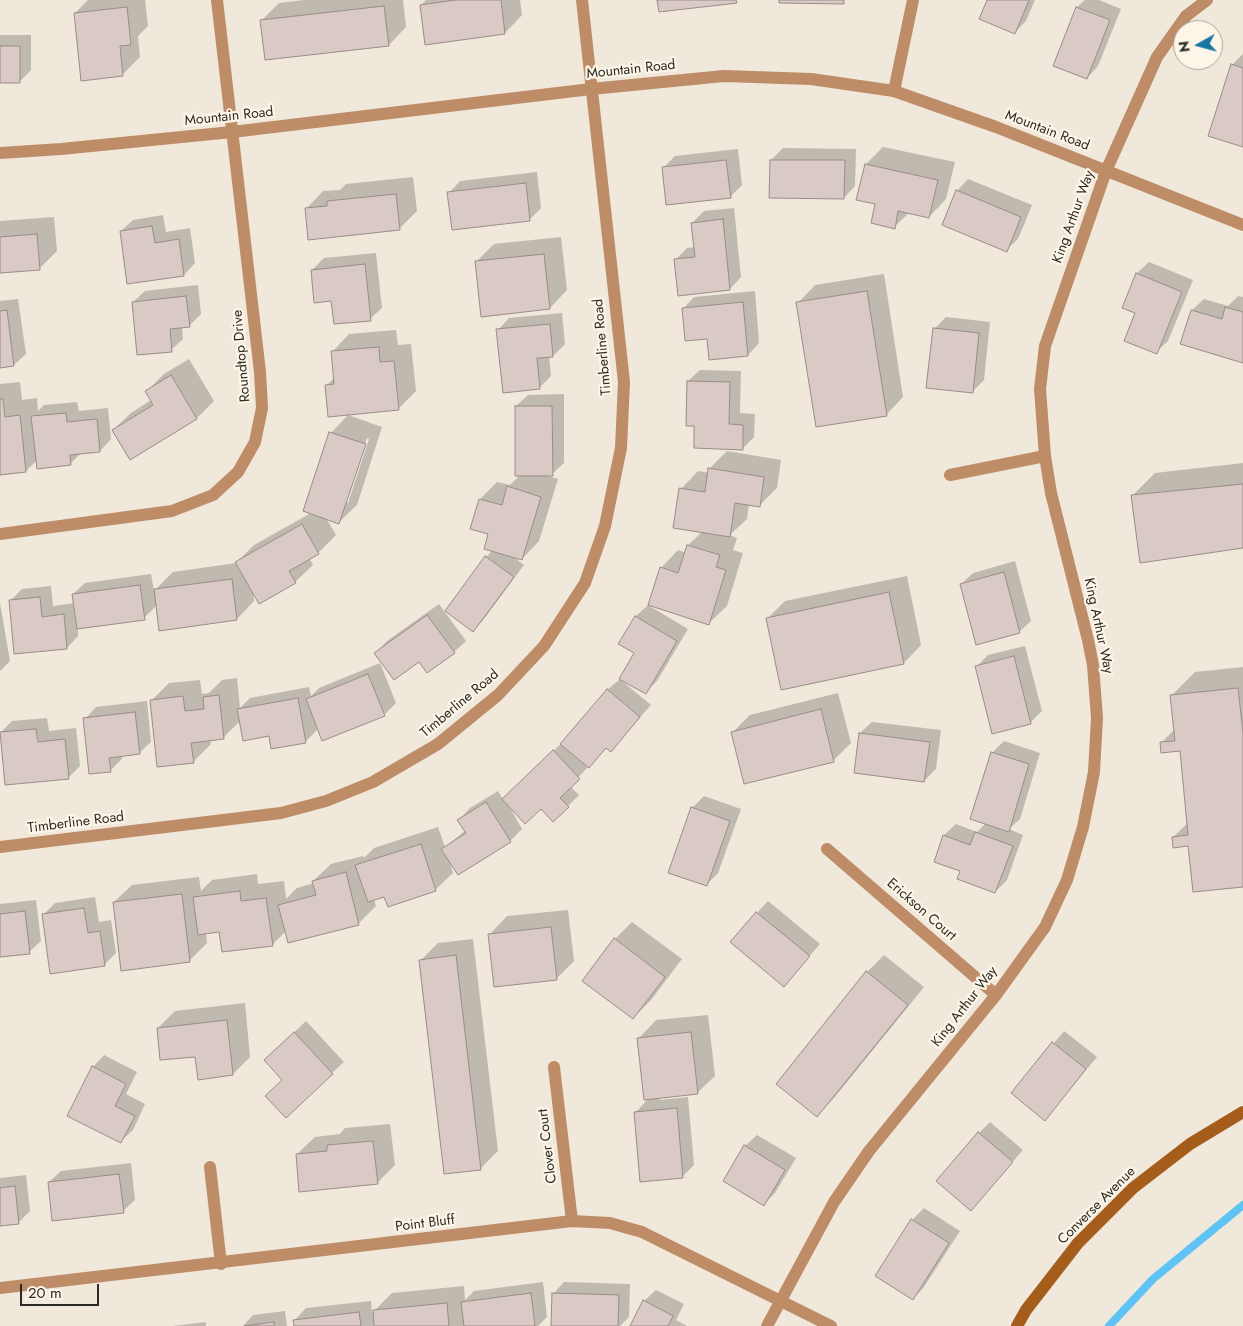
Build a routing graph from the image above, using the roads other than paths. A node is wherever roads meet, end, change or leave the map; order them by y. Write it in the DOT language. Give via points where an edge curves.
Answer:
graph roads {
  1 [pos="217,0"];
  2 [pos="582,0"];
  3 [pos="913,0"];
  4 [pos="1207,0"];
  5 [pos="591,89"];
  6 [pos="894,91"];
  7 [pos="232,132"];
  8 [pos="0,153"];
  9 [pos="1106,171"];
  10 [pos="1243,225"];
  11 [pos="1044,456"];
  12 [pos="950,475"];
  13 [pos="0,534"];
  14 [pos="0,847"];
  15 [pos="827,849"];
  16 [pos="996,994"];
  17 [pos="554,1067"];
  18 [pos="1243,1112"];
  19 [pos="210,1167"];
  20 [pos="572,1222"];
  21 [pos="221,1264"];
  22 [pos="0,1288"];
  23 [pos="781,1300"];
  24 [pos="768,1326"];
  25 [pos="831,1326"];
  26 [pos="1017,1326"];
  1 -- 7 [label="street, Roundtop Drive"];
  2 -- 5 [label="street, Timberline Road"];
  3 -- 6 [label="street"];
  4 -- 9 [label="street, King Arthur Way" via="1186,16 1157,57"];
  5 -- 6 [label="street, Mountain Road" via="724,76 811,79"];
  5 -- 7 [label="street, Mountain Road"];
  5 -- 14 [label="street, Timberline Road" via="624,382 621,448 605,526 585,583 544,646 498,695 438,744 373,782 326,800 280,813"];
  6 -- 9 [label="street, Mountain Road"];
  7 -- 8 [label="street, Mountain Road"];
  7 -- 13 [label="street, Roundtop Drive" via="262,408 255,442 238,472 213,495 172,511"];
  9 -- 10 [label="street, Mountain Road"];
  9 -- 11 [label="street, King Arthur Way" via="1045,346 1040,389"];
  11 -- 12 [label="street"];
  11 -- 16 [label="street, King Arthur Way" via="1093,665 1097,718 1094,772 1083,827 1067,880 1046,927"];
  15 -- 16 [label="street, Erickson Court"];
  16 -- 23 [label="street, King Arthur Way" via="869,1151 834,1202"];
  17 -- 20 [label="street, Clover Court"];
  18 -- 26 [label="main road, Converse Avenue" via="1190,1144 1133,1188 1078,1243"];
  19 -- 21 [label="street"];
  20 -- 21 [label="street, Point Bluff"];
  20 -- 23 [label="street, Point Bluff" via="610,1223 642,1232"];
  21 -- 22 [label="street, Point Bluff"];
  23 -- 24 [label="street, King Arthur Way"];
  23 -- 25 [label="street, Point Bluff"];
}
